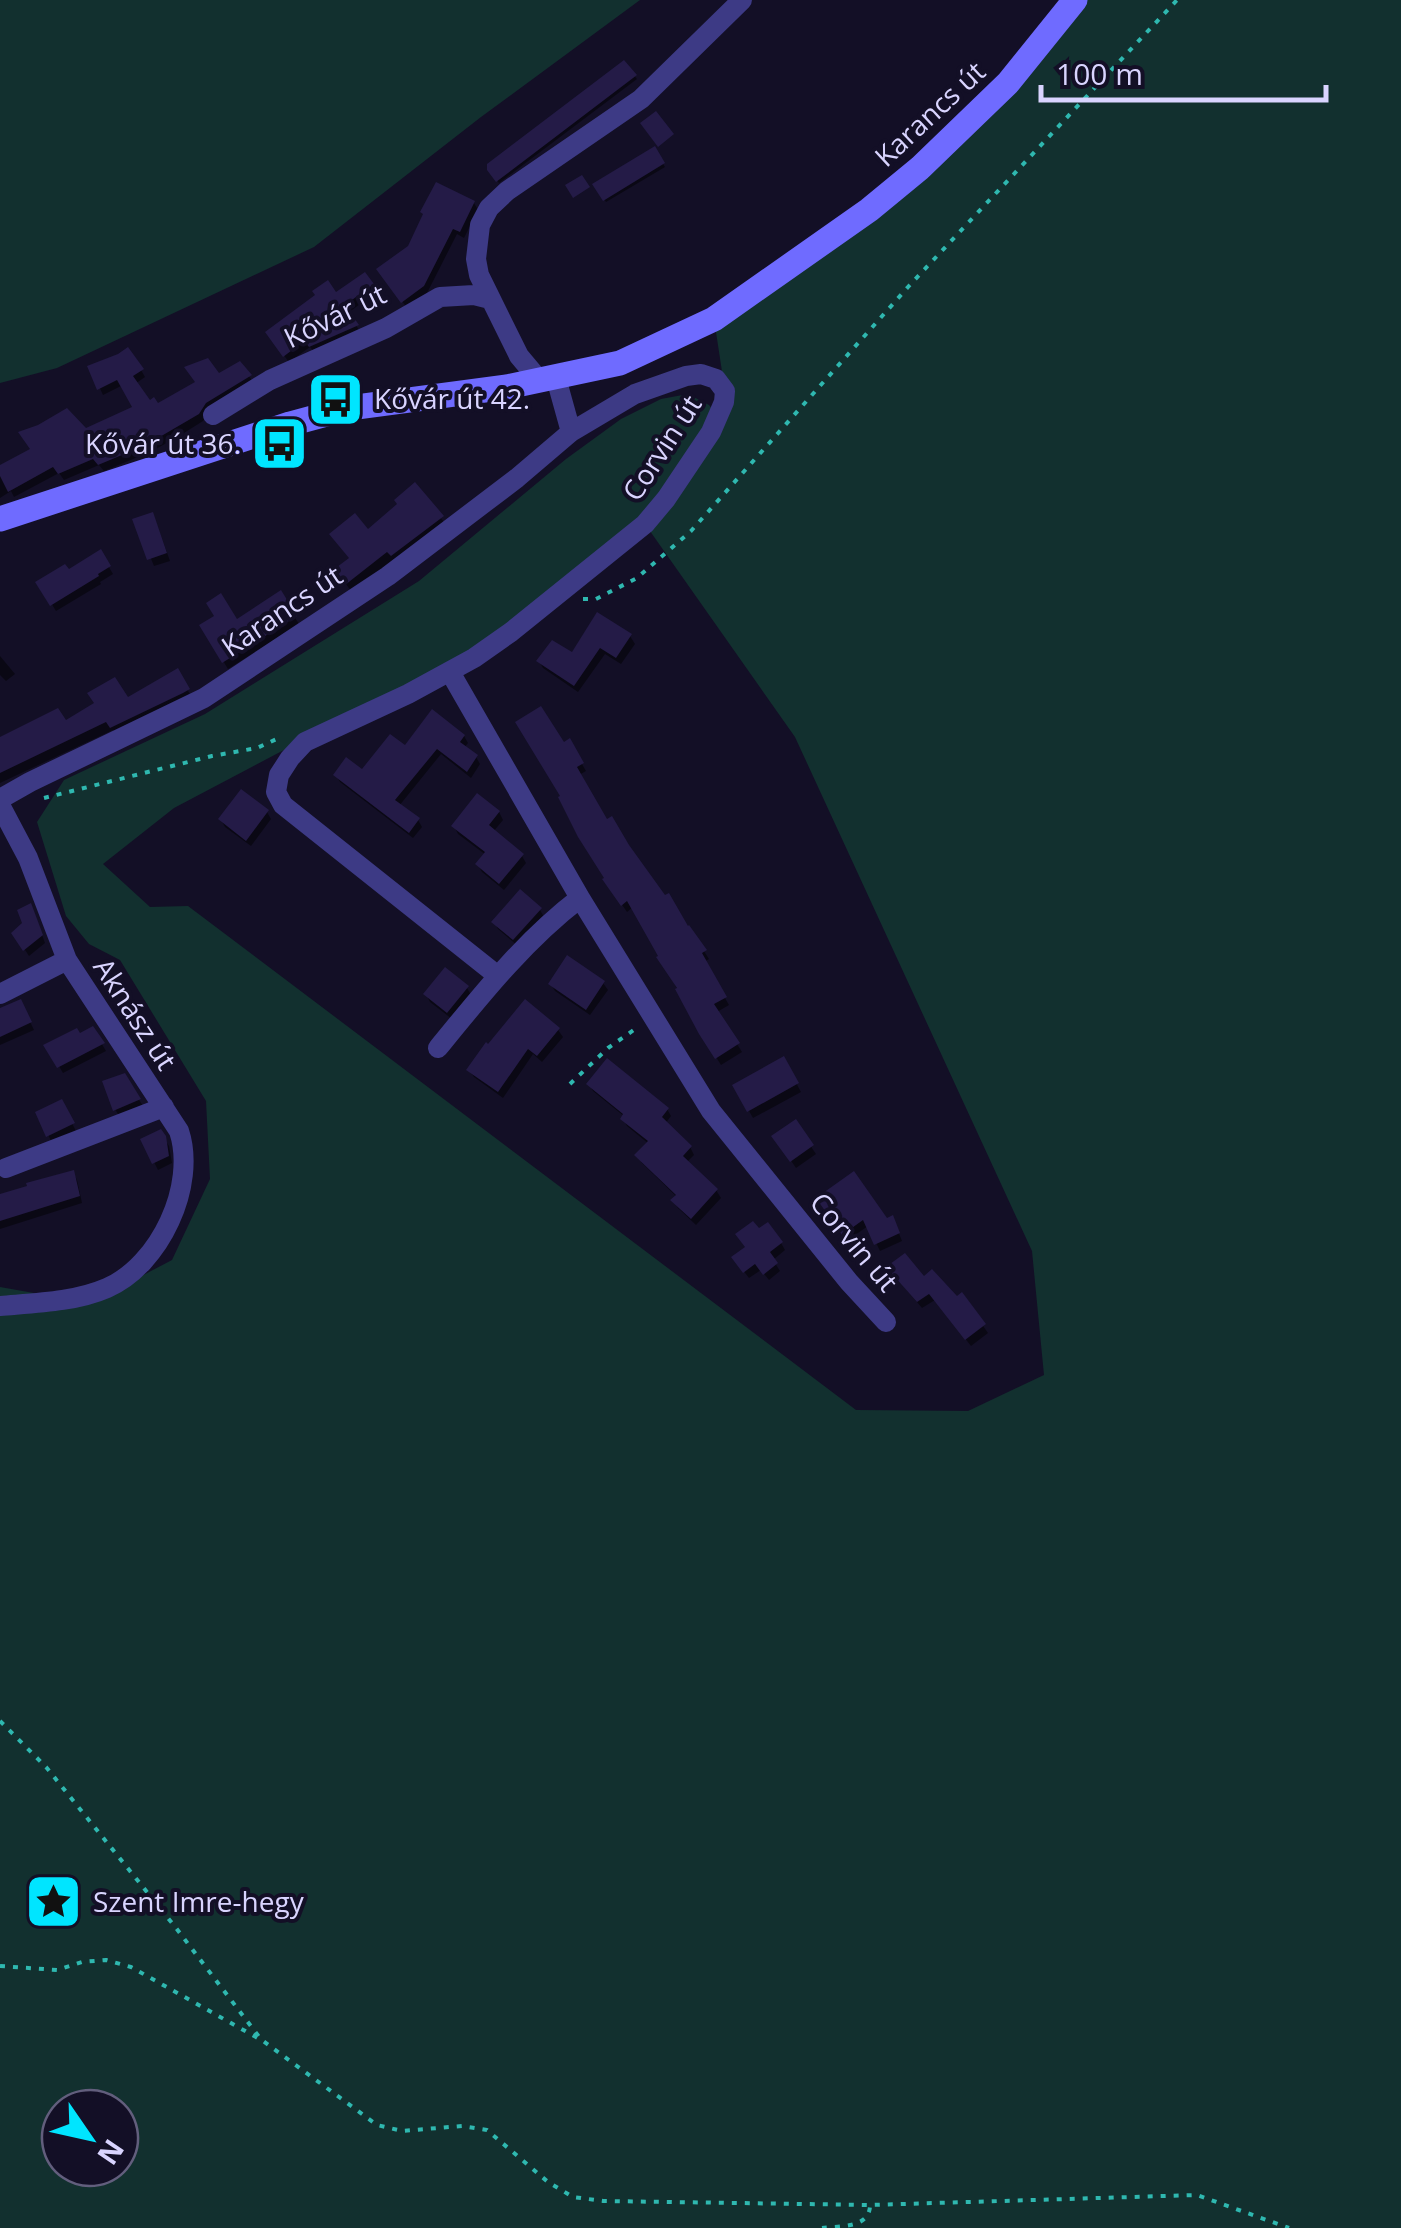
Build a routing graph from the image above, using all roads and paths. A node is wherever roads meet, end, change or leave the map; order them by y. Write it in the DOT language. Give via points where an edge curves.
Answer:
graph roads {
  1 [pos="742,0"];
  2 [pos="1075,0"];
  3 [pos="1177,0"];
  4 [pos="490,299"];
  5 [pos="548,380"];
  6 [pos="213,416"];
  7 [pos="571,432"];
  8 [pos="0,519"];
  9 [pos="553,598"];
  10 [pos="450,672"];
  11 [pos="284,735"];
  12 [pos="46,798"];
  13 [pos="0,802"];
  14 [pos="580,898"];
  15 [pos="68,960"];
  16 [pos="498,976"];
  17 [pos="0,994"];
  18 [pos="656,1020"];
  19 [pos="438,1048"];
  20 [pos="570,1084"];
  21 [pos="164,1107"];
  22 [pos="6,1168"];
  23 [pos="0,1306"];
  24 [pos="886,1322"];
  25 [pos="0,1722"];
  26 [pos="0,1966"];
  27 [pos="262,2041"];
  28 [pos="870,2205"];
  29 [pos="822,2228"];
  30 [pos="1289,2228"];
  1 -- 4 [label="street" via="641,99 489,208 476,258"];
  2 -- 5 [label="main road, Karancs út" via="956,135 808,254 714,320 620,363"];
  3 -- 9 [label="path" via="691,531 637,578 596,599"];
  4 -- 5 [label="street" via="518,356"];
  4 -- 6 [label="street, Kővár út" via="440,297 270,380"];
  5 -- 7 [label="street"];
  5 -- 8 [label="main road" via="349,408"];
  7 -- 9 [label="street, Corvin út" via="634,394 686,376 709,375 725,391 711,432 657,510"];
  7 -- 13 [label="street, Karancs út" via="388,576 217,690"];
  9 -- 10 [label="street, Corvin út"];
  10 -- 14 [label="street, Corvin út"];
  10 -- 16 [label="street, Corvin út" via="305,742 281,770 276,792 286,808"];
  11 -- 12 [label="path" via="257,748"];
  13 -- 15 [label="street, Aknász út"];
  14 -- 16 [label="street"];
  14 -- 18 [label="street, Corvin út"];
  15 -- 17 [label="street, Aknász út"];
  15 -- 21 [label="street, Aknász út"];
  16 -- 19 [label="street"];
  18 -- 20 [label="path" via="608,1048"];
  18 -- 24 [label="street, Corvin út" via="711,1110"];
  21 -- 22 [label="street, Aknász út"];
  21 -- 23 [label="street" via="186,1158 183,1186 140,1265 88,1294"];
  25 -- 27 [label="path" via="46,1766"];
  26 -- 27 [label="path" via="57,1970 106,1960 132,1967"];
  27 -- 28 [label="path" via="377,2125 487,2130 573,2197"];
  28 -- 29 [label="path" via="858,2224"];
  28 -- 30 [label="path" via="1197,2195"];
}
